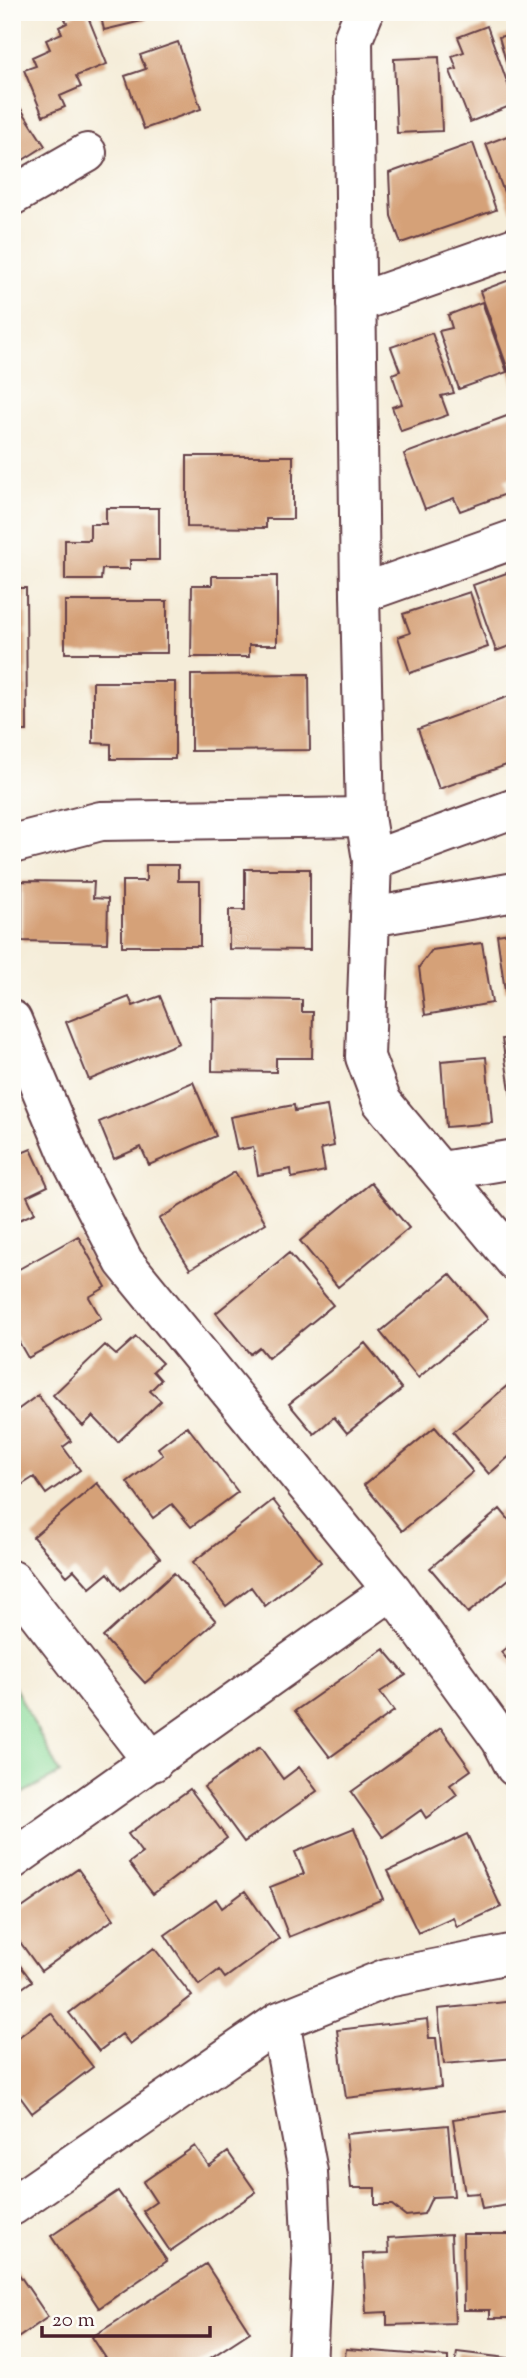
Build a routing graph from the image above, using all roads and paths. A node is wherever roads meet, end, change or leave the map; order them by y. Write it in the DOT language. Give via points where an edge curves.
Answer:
graph roads {
  1 [pos="364,12"];
  2 [pos="87,153"];
  3 [pos="12,196"];
  4 [pos="515,247"];
  5 [pos="356,303"];
  6 [pos="515,539"];
  7 [pos="360,594"];
  8 [pos="515,808"];
  9 [pos="365,817"];
  10 [pos="12,844"];
  11 [pos="372,860"];
  12 [pos="515,892"];
  13 [pos="371,917"];
  14 [pos="12,1020"];
  15 [pos="515,1160"];
  16 [pos="442,1171"];
  17 [pos="515,1261"];
  18 [pos="12,1580"];
  19 [pos="392,1590"];
  20 [pos="153,1762"];
  21 [pos="515,1767"];
  22 [pos="12,1860"];
  23 [pos="515,1953"];
  24 [pos="280,2021"];
  25 [pos="12,2206"];
  26 [pos="300,2360"];
  1 -- 5 [label="street" via="353,39"];
  2 -- 3 [label="street"];
  4 -- 5 [label="street"];
  5 -- 7 [label="street"];
  6 -- 7 [label="street"];
  7 -- 9 [label="street"];
  8 -- 11 [label="street"];
  9 -- 10 [label="street" via="101,821"];
  9 -- 11 [label="street"];
  11 -- 13 [label="street"];
  12 -- 13 [label="street"];
  13 -- 16 [label="street" via="365,1057 382,1102"];
  14 -- 19 [label="street" via="70,1158 124,1262"];
  15 -- 16 [label="street"];
  16 -- 17 [label="street"];
  18 -- 20 [label="street"];
  19 -- 20 [label="street"];
  19 -- 21 [label="street" via="501,1740"];
  20 -- 22 [label="street"];
  23 -- 24 [label="street" via="387,1978"];
  24 -- 25 [label="street"];
  24 -- 26 [label="street" via="308,2172 312,2261"];
}
